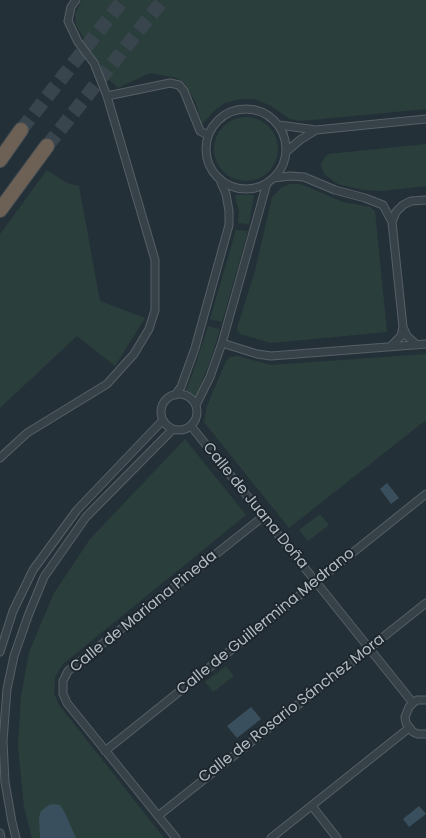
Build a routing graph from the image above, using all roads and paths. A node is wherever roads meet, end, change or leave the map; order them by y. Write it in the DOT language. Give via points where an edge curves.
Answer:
graph roads {
  1 [pos="76,0"];
  2 [pos="107,96"];
  3 [pos="426,119"];
  4 [pos="279,125"];
  5 [pos="21,130"];
  6 [pos="316,130"];
  7 [pos="208,135"];
  8 [pos="47,146"];
  9 [pos="287,151"];
  10 [pos="0,160"];
  11 [pos="274,178"];
  12 [pos="220,180"];
  13 [pos="267,184"];
  14 [pos="426,200"];
  15 [pos="0,210"];
  16 [pos="392,222"];
  17 [pos="403,327"];
  18 [pos="222,343"];
  19 [pos="426,344"];
  20 [pos="417,345"];
  21 [pos="390,346"];
  22 [pos="176,394"];
  23 [pos="196,405"];
  24 [pos="163,420"];
  25 [pos="191,426"];
  26 [pos="173,429"];
  27 [pos="0,458"];
  28 [pos="426,494"];
  29 [pos="264,516"];
  30 [pos="316,582"];
  31 [pos="426,603"];
  32 [pos="369,648"];
  33 [pos="0,652"];
  34 [pos="426,700"];
  35 [pos="413,703"];
  36 [pos="408,728"];
  37 [pos="426,734"];
  38 [pos="106,751"];
  39 [pos="312,806"];
  40 [pos="158,816"];
  41 [pos="0,833"];
  42 [pos="1,838"];
  43 [pos="16,838"];
  44 [pos="176,838"];
  45 [pos="271,838"];
  46 [pos="338,838"];
  1 -- 2 [label="street" via="68,21 78,42 94,63"];
  2 -- 7 [label="street" via="170,83 179,85 200,131"];
  2 -- 27 [label="street" via="155,260 155,310 149,329 134,354 107,384 27,433"];
  3 -- 6 [label="street"];
  4 -- 6 [label="street"];
  4 -- 7 [label="street" via="260,111 233,110 218,120"];
  4 -- 9 [label="street" via="286,139"];
  5 -- 10 [label="highway"];
  6 -- 9 [label="street"];
  7 -- 12 [label="street" via="207,159"];
  8 -- 15 [label="highway"];
  9 -- 11 [label="street" via="284,163"];
  11 -- 13 [label="street"];
  11 -- 16 [label="street" via="304,176 344,193 377,202 383,205"];
  12 -- 13 [label="street" via="243,189"];
  12 -- 22 [label="street" via="226,194 229,225 195,348"];
  13 -- 18 [label="street"];
  14 -- 16 [label="street" via="403,205"];
  16 -- 17 [label="street"];
  17 -- 20 [label="street"];
  17 -- 21 [label="street" via="401,336"];
  18 -- 21 [label="street" via="272,356"];
  18 -- 23 [label="street"];
  19 -- 20 [label="street"];
  20 -- 21 [label="street"];
  22 -- 23 [label="street" via="186,395"];
  22 -- 24 [label="street" via="164,403"];
  23 -- 25 [label="street" via="197,416"];
  24 -- 26 [label="street"];
  24 -- 33 [label="street" via="77,510 33,570 13,611"];
  25 -- 26 [label="street" via="183,430"];
  25 -- 29 [label="street, Calle de Juana Doña"];
  26 -- 43 [label="street" via="86,518 44,577 28,616 7,688 3,733 5,782"];
  28 -- 30 [label="street, Calle de Guillermina Medrano"];
  29 -- 30 [label="street, Calle de Juana Doña"];
  29 -- 38 [label="street, Calle de Mariana Pineda" via="68,671 63,681 67,703"];
  30 -- 32 [label="street, Calle de Juana Doña"];
  30 -- 38 [label="street, Calle de Guillermina Medrano"];
  31 -- 32 [label="street, Calle de Rosario Sánchez Mora"];
  32 -- 35 [label="street, Calle de Juana Doña"];
  32 -- 40 [label="street, Calle de Rosario Sánchez Mora"];
  34 -- 35 [label="street"];
  35 -- 36 [label="street" via="405,717"];
  36 -- 37 [label="street" via="418,734"];
  36 -- 39 [label="street"];
  38 -- 40 [label="street, Calle de Mariana Pineda"];
  39 -- 45 [label="street"];
  39 -- 46 [label="street"];
  40 -- 44 [label="street, Calle de Mariana Pineda"];
  41 -- 42 [label="street"];
}
